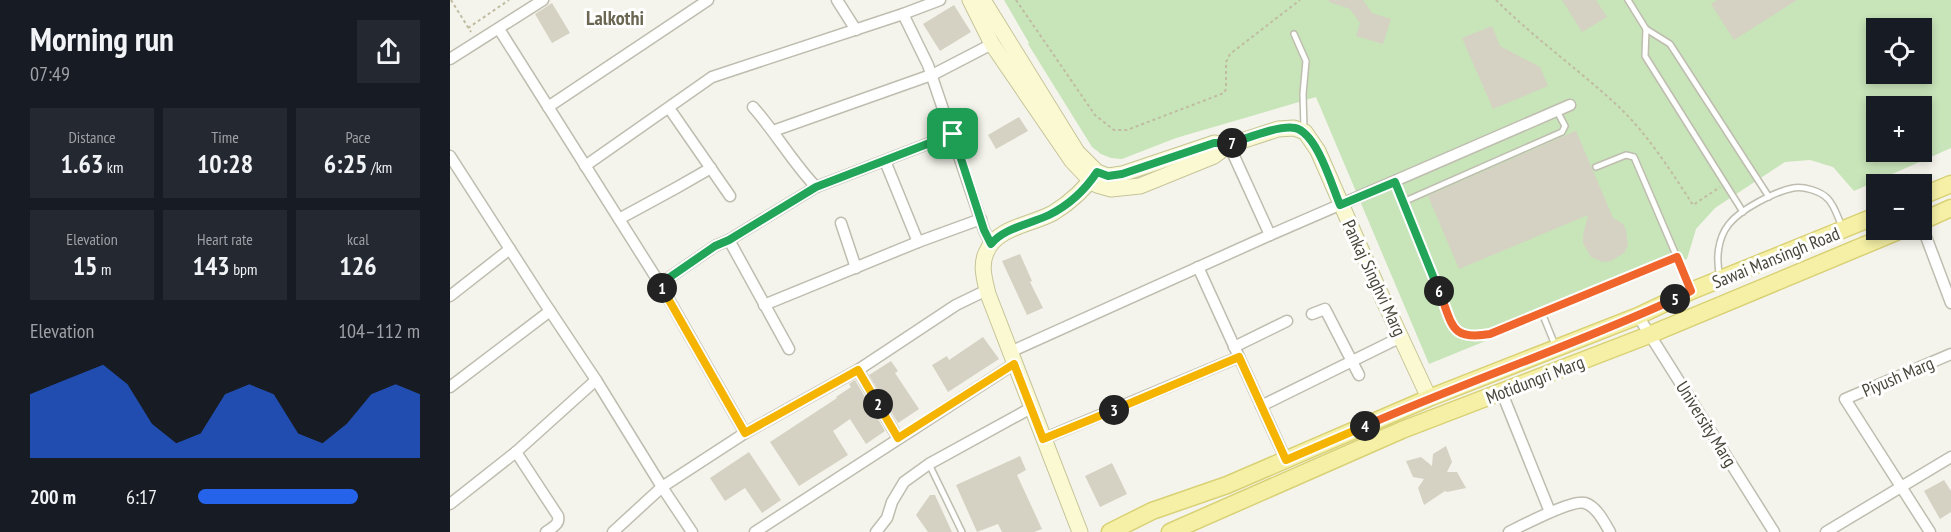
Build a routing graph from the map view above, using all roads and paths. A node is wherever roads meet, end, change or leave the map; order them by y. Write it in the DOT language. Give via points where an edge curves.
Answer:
graph roads {
  1 [pos="451,0"];
  2 [pos="509,0"];
  3 [pos="543,0"];
  4 [pos="708,0"];
  5 [pos="837,0"];
  6 [pos="940,0"];
  7 [pos="970,0"];
  8 [pos="983,0"];
  9 [pos="1016,0"];
  10 [pos="1300,0"];
  11 [pos="1496,0"];
  12 [pos="1628,0"];
  13 [pos="903,14"];
  14 [pos="498,29"];
  15 [pos="1646,29"];
  16 [pos="856,30"];
  17 [pos="1294,34"];
  18 [pos="999,40"];
  19 [pos="450,58"];
  20 [pos="931,75"];
  21 [pos="1570,105"];
  22 [pos="548,107"];
  23 [pos="753,107"];
  24 [pos="669,108"];
  25 [pos="1557,111"];
  26 [pos="773,131"];
  27 [pos="1305,132"];
  28 [pos="953,134"];
  29 [pos="1229,145"];
  30 [pos="450,156"];
  31 [pos="885,161"];
  32 [pos="585,166"];
  33 [pos="1596,167"];
  34 [pos="711,168"];
  35 [pos="460,172"];
  36 [pos="1094,176"];
  37 [pos="450,180"];
  38 [pos="1395,182"];
  39 [pos="1725,184"];
  40 [pos="1951,184"];
  41 [pos="816,187"];
  42 [pos="1932,192"];
  43 [pos="730,196"];
  44 [pos="1769,198"];
  45 [pos="1403,201"];
  46 [pos="1340,205"];
  47 [pos="1951,208"];
  48 [pos="1743,212"];
  49 [pos="1932,217"];
  50 [pos="619,219"];
  51 [pos="981,219"];
  52 [pos="1866,221"];
  53 [pos="841,223"];
  54 [pos="1844,231"];
  55 [pos="1270,235"];
  56 [pos="729,240"];
  57 [pos="1877,240"];
  58 [pos="1927,240"];
  59 [pos="918,242"];
  60 [pos="991,244"];
  61 [pos="510,249"];
  62 [pos="1677,257"];
  63 [pos="1198,267"];
  64 [pos="856,268"];
  65 [pos="1720,279"];
  66 [pos="660,284"];
  67 [pos="987,290"];
  68 [pos="1691,291"];
  69 [pos="450,296"];
  70 [pos="1951,303"];
  71 [pos="764,305"];
  72 [pos="550,311"];
  73 [pos="1542,313"];
  74 [pos="1312,314"];
  75 [pos="1638,316"];
  76 [pos="1287,321"];
  77 [pos="1649,335"];
  78 [pos="1401,337"];
  79 [pos="1556,348"];
  80 [pos="789,349"];
  81 [pos="1237,352"];
  82 [pos="1951,354"];
  83 [pos="1012,358"];
  84 [pos="1352,362"];
  85 [pos="858,370"];
  86 [pos="1359,375"];
  87 [pos="596,380"];
  88 [pos="450,387"];
  89 [pos="1502,393"];
  90 [pos="1429,398"];
  91 [pos="1261,406"];
  92 [pos="1031,408"];
  93 [pos="745,433"];
  94 [pos="898,438"];
  95 [pos="1043,439"];
  96 [pos="516,452"];
  97 [pos="1951,457"];
  98 [pos="1286,460"];
  99 [pos="929,464"];
  100 [pos="662,487"];
  101 [pos="1901,487"];
  102 [pos="450,504"];
  103 [pos="1550,512"];
  104 [pos="546,532"];
  105 [pos="613,532"];
  106 [pos="692,532"];
  107 [pos="755,532"];
  108 [pos="876,532"];
  109 [pos="962,532"];
  110 [pos="1080,532"];
  111 [pos="1110,532"];
  112 [pos="1170,532"];
  113 [pos="1509,532"];
  114 [pos="1610,532"];
  115 [pos="1774,532"];
  116 [pos="1826,532"];
  117 [pos="1930,532"];
  1 -- 2 [label="path" via="468,28"];
  3 -- 14 [label="street"];
  4 -- 22 [label="street"];
  5 -- 16 [label="street"];
  6 -- 13 [label="street"];
  7 -- 18 [label="street"];
  8 -- 18 [label="street"];
  9 -- 10 [label="path" via="1095,115 1114,130 1127,130 1224,93 1230,54"];
  11 -- 39 [label="path" via="1623,111 1694,205"];
  12 -- 15 [label="lane"];
  13 -- 16 [label="street"];
  13 -- 20 [label="street"];
  14 -- 19 [label="street"];
  14 -- 22 [label="street"];
  15 -- 39 [label="lane" via="1645,56"];
  15 -- 44 [label="lane" via="1670,44"];
  16 -- 24 [label="street" via="712,77"];
  17 -- 27 [label="lane" via="1306,61"];
  18 -- 20 [label="street"];
  18 -- 36 [label="street"];
  20 -- 26 [label="street"];
  20 -- 28 [label="street"];
  21 -- 25 [label="street"];
  22 -- 32 [label="street"];
  23 -- 26 [label="street"];
  24 -- 32 [label="street"];
  24 -- 34 [label="street"];
  25 -- 38 [label="street"];
  25 -- 45 [label="lane" via="1565,126 1563,132"];
  26 -- 41 [label="street"];
  27 -- 29 [label="street" via="1278,129"];
  27 -- 46 [label="street, Pankaj Singhvi Marg" via="1318,151"];
  28 -- 31 [label="street"];
  28 -- 51 [label="street"];
  29 -- 36 [label="street" via="1214,143 1122,174"];
  29 -- 55 [label="street"];
  30 -- 35 [label="street"];
  31 -- 41 [label="street"];
  31 -- 59 [label="street"];
  32 -- 50 [label="street"];
  33 -- 62 [label="lane" via="1626,155 1634,157"];
  34 -- 43 [label="street"];
  34 -- 50 [label="street"];
  35 -- 37 [label="street"];
  35 -- 61 [label="street"];
  36 -- 60 [label="street" via="1066,205 997,237"];
  38 -- 45 [label="lane"];
  38 -- 46 [label="street"];
  39 -- 48 [label="lane"];
  40 -- 42 [label="main road"];
  41 -- 56 [label="street"];
  44 -- 48 [label="lane"];
  44 -- 54 [label="lane" via="1794,188 1813,190 1828,199"];
  45 -- 73 [label="lane" via="1455,329 1461,334 1490,334"];
  46 -- 55 [label="street"];
  46 -- 78 [label="street, Pankaj Singhvi Marg"];
  47 -- 49 [label="main road"];
  48 -- 65 [label="lane" via="1728,225 1719,243"];
  50 -- 66 [label="street"];
  51 -- 59 [label="street"];
  51 -- 60 [label="street"];
  52 -- 54 [label="main road, Sawai Mansingh Road"];
  53 -- 64 [label="street"];
  54 -- 65 [label="main road, Sawai Mansingh Road"];
  55 -- 63 [label="street"];
  56 -- 66 [label="street"];
  56 -- 71 [label="street"];
  57 -- 77 [label="main road, Motidungri Marg"];
  58 -- 70 [label="street"];
  59 -- 64 [label="street"];
  60 -- 67 [label="street" via="983,267"];
  61 -- 69 [label="street"];
  61 -- 72 [label="street"];
  62 -- 68 [label="lane"];
  62 -- 73 [label="lane"];
  63 -- 81 [label="street"];
  63 -- 83 [label="street"];
  64 -- 71 [label="street"];
  65 -- 68 [label="main road, Sawai Mansingh Road"];
  66 -- 93 [label="street"];
  67 -- 83 [label="street"];
  67 -- 85 [label="street" via="956,305"];
  68 -- 75 [label="main road, Sawai Mansingh Road"];
  71 -- 80 [label="street"];
  72 -- 87 [label="street"];
  72 -- 88 [label="street"];
  73 -- 79 [label="lane"];
  74 -- 84 [label="street" via="1325,309"];
  75 -- 77 [label="street, University Marg"];
  75 -- 79 [label="main road, Sawai Mansingh Road"];
  76 -- 81 [label="street"];
  77 -- 89 [label="main road, Motidungri Marg"];
  77 -- 115 [label="street, University Marg"];
  78 -- 84 [label="street"];
  78 -- 90 [label="street, Pankaj Singhvi Marg"];
  79 -- 90 [label="main road, Sawai Mansingh Road"];
  81 -- 91 [label="street"];
  81 -- 95 [label="street"];
  82 -- 101 [label="street, Piyush Marg" via="1845,399"];
  83 -- 92 [label="street"];
  83 -- 94 [label="street"];
  84 -- 86 [label="street"];
  84 -- 91 [label="street"];
  85 -- 93 [label="street"];
  85 -- 94 [label="street"];
  87 -- 96 [label="street"];
  87 -- 100 [label="street"];
  89 -- 103 [label="street"];
  89 -- 112 [label="main road, Motidungri Marg" via="1402,430"];
  90 -- 98 [label="main road, Sawai Mansingh Road"];
  91 -- 98 [label="street"];
  92 -- 95 [label="street"];
  92 -- 99 [label="street"];
  93 -- 100 [label="street"];
  94 -- 107 [label="street"];
  95 -- 110 [label="street"];
  96 -- 102 [label="street"];
  96 -- 104 [label="street" via="558,516 557,524"];
  97 -- 101 [label="street"];
  98 -- 111 [label="main road, Sawai Mansingh Road"];
  99 -- 108 [label="street" via="904,482"];
  99 -- 109 [label="lane"];
  100 -- 105 [label="street"];
  100 -- 106 [label="street"];
  101 -- 116 [label="street"];
  101 -- 117 [label="street"];
  103 -- 113 [label="street"];
  103 -- 114 [label="street" via="1585,503 1601,516"];
}
